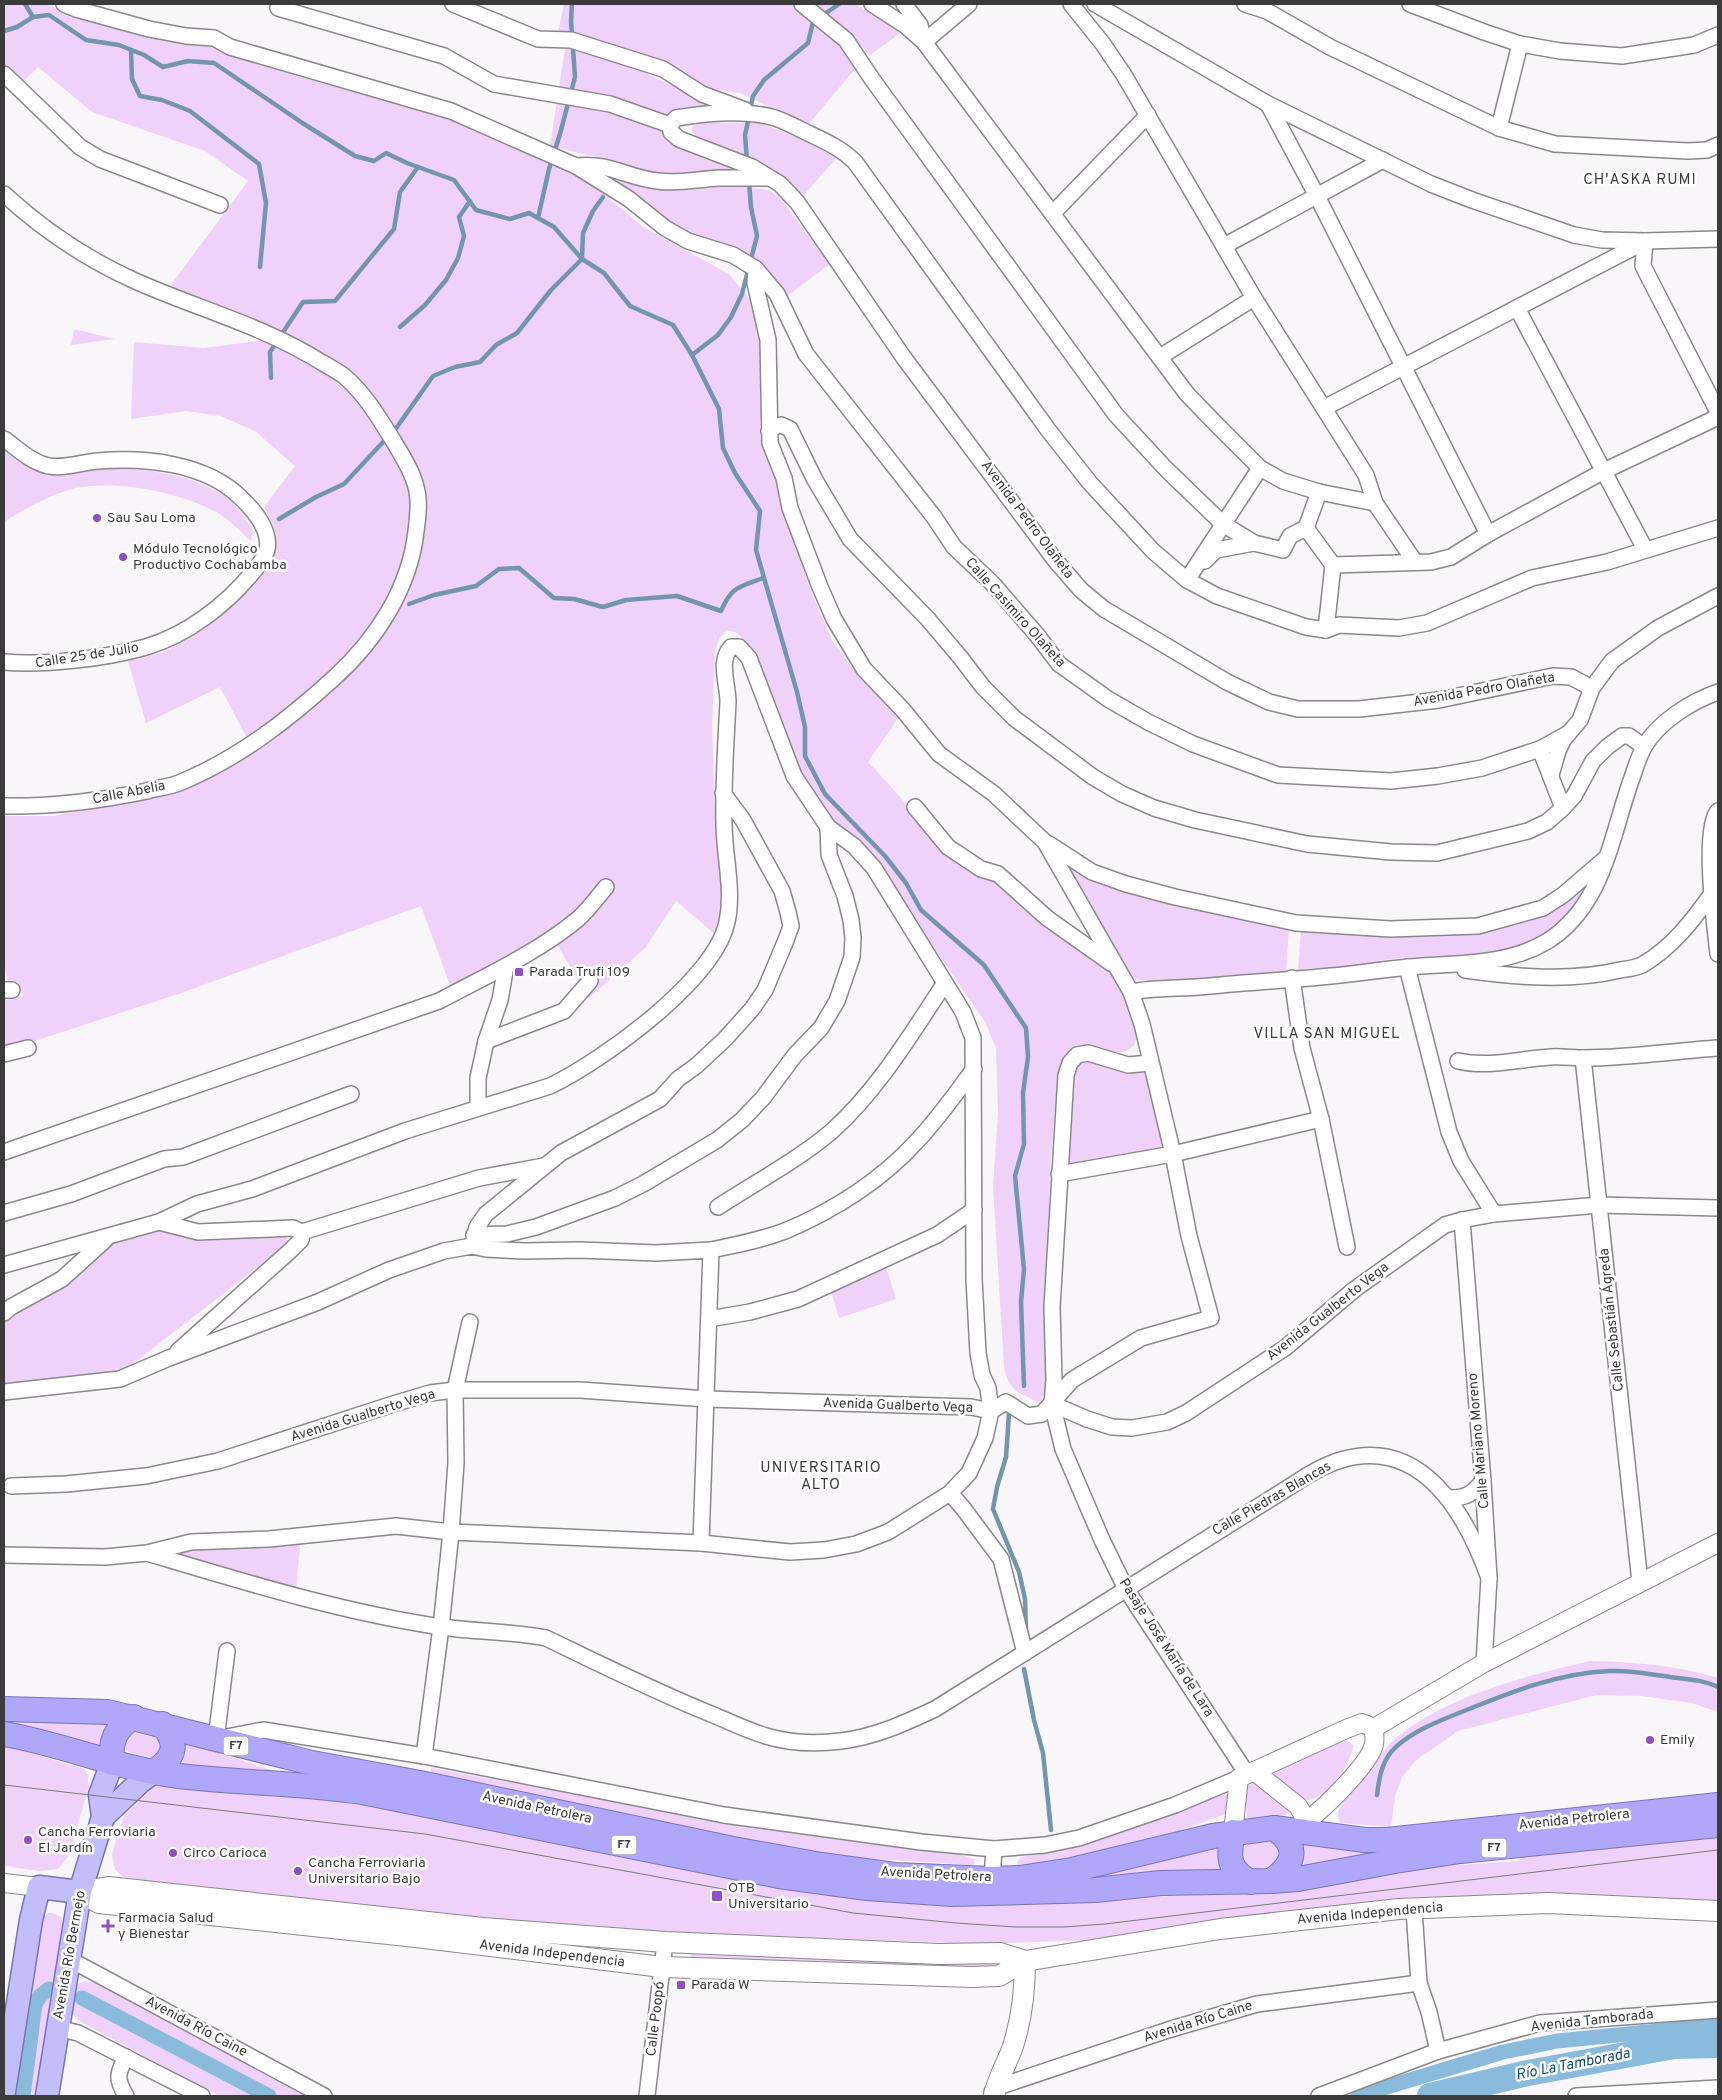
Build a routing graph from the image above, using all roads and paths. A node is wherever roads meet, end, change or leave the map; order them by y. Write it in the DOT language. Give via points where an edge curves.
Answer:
graph roads {
  1 [pos="64,4"];
  2 [pos="454,4"];
  3 [pos="802,4"];
  4 [pos="872,4"];
  5 [pos="904,4"];
  6 [pos="969,4"];
  7 [pos="1071,4"];
  8 [pos="1095,4"];
  9 [pos="1244,4"];
  10 [pos="1410,4"];
  11 [pos="278,8"];
  12 [pos="1718,35"];
  13 [pos="924,42"];
  14 [pos="1520,44"];
  15 [pos="4,74"];
  16 [pos="1268,104"];
  17 [pos="759,115"];
  18 [pos="1148,115"];
  19 [pos="670,125"];
  20 [pos="1499,128"];
  21 [pos="1718,145"];
  22 [pos="1383,160"];
  23 [pos="576,166"];
  24 [pos="769,178"];
  25 [pos="4,194"];
  26 [pos="1317,196"];
  27 [pos="220,205"];
  28 [pos="1053,213"];
  29 [pos="1718,239"];
  30 [pos="1645,241"];
  31 [pos="1224,246"];
  32 [pos="756,270"];
  33 [pos="1254,298"];
  34 [pos="1517,308"];
  35 [pos="1160,358"];
  36 [pos="1403,366"];
  37 [pos="1324,408"];
  38 [pos="1718,412"];
  39 [pos="1718,417"];
  40 [pos="769,432"];
  41 [pos="4,439"];
  42 [pos="1260,468"];
  43 [pos="1604,471"];
  44 [pos="1319,492"];
  45 [pos="1376,503"];
  46 [pos="1223,524"];
  47 [pos="1306,528"];
  48 [pos="1718,528"];
  49 [pos="1488,534"];
  50 [pos="1254,543"];
  51 [pos="1645,550"];
  52 [pos="1415,562"];
  53 [pos="1333,565"];
  54 [pos="1187,580"];
  55 [pos="1718,596"];
  56 [pos="1326,630"];
  57 [pos="4,662"];
  58 [pos="1592,688"];
  59 [pos="1718,692"];
  60 [pos="1567,734"];
  61 [pos="1644,747"];
  62 [pos="1540,749"];
  63 [pos="1551,775"];
  64 [pos="723,793"];
  65 [pos="4,806"];
  66 [pos="915,807"];
  67 [pos="1563,808"];
  68 [pos="1718,811"];
  69 [pos="828,827"];
  70 [pos="1045,842"];
  71 [pos="1608,856"];
  72 [pos="606,888"];
  73 [pos="1713,892"];
  74 [pos="1718,954"];
  75 [pos="1434,965"];
  76 [pos="506,966"];
  77 [pos="1407,967"];
  78 [pos="1117,968"];
  79 [pos="1292,978"];
  80 [pos="590,981"];
  81 [pos="945,983"];
  82 [pos="1131,992"];
  83 [pos="486,1041"];
  84 [pos="28,1048"];
  85 [pos="1718,1048"];
  86 [pos="4,1054"];
  87 [pos="1582,1058"];
  88 [pos="1458,1061"];
  89 [pos="1150,1063"];
  90 [pos="974,1069"];
  91 [pos="351,1094"];
  92 [pos="478,1108"];
  93 [pos="1321,1119"];
  94 [pos="4,1152"];
  95 [pos="1173,1154"];
  96 [pos="546,1166"];
  97 [pos="1059,1174"];
  98 [pos="1599,1205"];
  99 [pos="718,1207"];
  100 [pos="1718,1208"];
  101 [pos="974,1210"];
  102 [pos="4,1213"];
  103 [pos="1494,1214"];
  104 [pos="1462,1220"];
  105 [pos="159,1222"];
  106 [pos="302,1232"];
  107 [pos="110,1236"];
  108 [pos="473,1240"];
  109 [pos="1347,1247"];
  110 [pos="711,1250"];
  111 [pos="4,1265"];
  112 [pos="4,1313"];
  113 [pos="709,1319"];
  114 [pos="470,1322"];
  115 [pos="169,1358"];
  116 [pos="455,1390"];
  117 [pos="4,1392"];
  118 [pos="707,1399"];
  119 [pos="1052,1404"];
  120 [pos="991,1411"];
  121 [pos="1483,1481"];
  122 [pos="11,1486"];
  123 [pos="950,1493"];
  124 [pos="1449,1498"];
  125 [pos="451,1532"];
  126 [pos="701,1543"];
  127 [pos="1718,1543"];
  128 [pos="147,1553"];
  129 [pos="4,1555"];
  130 [pos="1489,1578"];
  131 [pos="1640,1582"];
  132 [pos="1126,1589"];
  133 [pos="441,1627"];
  134 [pos="228,1651"];
  135 [pos="1025,1653"];
  136 [pos="1484,1663"];
  137 [pos="4,1709"];
  138 [pos="134,1717"];
  139 [pos="162,1724"];
  140 [pos="1374,1728"];
  141 [pos="4,1734"];
  142 [pos="216,1739"];
  143 [pos="424,1756"];
  144 [pos="112,1763"];
  145 [pos="154,1771"];
  146 [pos="1247,1775"];
  147 [pos="1718,1805"];
  148 [pos="103,1817"];
  149 [pos="1718,1825"];
  150 [pos="1305,1826"];
  151 [pos="1274,1828"];
  152 [pos="1233,1832"];
  153 [pos="994,1849"];
  154 [pos="1292,1853"];
  155 [pos="992,1879"];
  156 [pos="1261,1882"];
  157 [pos="4,1883"];
  158 [pos="39,1887"];
  159 [pos="80,1892"];
  160 [pos="1414,1910"];
  161 [pos="1718,1911"];
  162 [pos="665,1942"];
  163 [pos="69,1959"];
  164 [pos="1025,1961"];
  165 [pos="662,1967"];
  166 [pos="1419,1983"];
  167 [pos="1718,2010"];
  168 [pos="57,2028"];
  169 [pos="1438,2051"];
  170 [pos="126,2057"];
  171 [pos="1718,2088"];
  172 [pos="4,2092"];
  173 [pos="992,2094"];
  174 [pos="47,2096"];
  175 [pos="126,2096"];
  176 [pos="202,2096"];
  177 [pos="324,2096"];
  178 [pos="647,2096"];
  179 [pos="1318,2096"];
  180 [pos="1576,2096"];
  1 -- 23 [label="street, Calle Casimiro Olañeta" via="148,29 214,38 230,47 451,111"];
  2 -- 17 [label="street" via="538,39 571,40 663,69 702,94"];
  3 -- 46 [label="street" via="846,40 1116,416"];
  4 -- 13 [label="street"];
  5 -- 13 [label="street" via="920,25"];
  6 -- 13 [label="street"];
  7 -- 18 [label="street" via="1103,44"];
  8 -- 16 [label="street"];
  9 -- 20 [label="street" via="1267,10 1330,47"];
  10 -- 14 [label="street"];
  11 -- 19 [label="street" via="444,56 494,84 610,104"];
  12 -- 14 [label="street" via="1694,45 1622,56 1560,52"];
  13 -- 28 [label="street"];
  14 -- 20 [label="street"];
  15 -- 27 [label="street" via="80,147"];
  16 -- 22 [label="street"];
  16 -- 26 [label="street"];
  17 -- 19 [label="street" via="687,116 676,118"];
  17 -- 54 [label="street" via="775,118 825,141 844,151 855,162 1090,483 1153,551"];
  18 -- 28 [label="street"];
  18 -- 31 [label="street"];
  19 -- 24 [label="street, Avenida Pedro Olañeta" via="671,132 678,139 752,167"];
  20 -- 21 [label="street" via="1555,144 1688,151 1707,150"];
  22 -- 26 [label="street"];
  22 -- 30 [label="street" via="1431,184 1574,235 1602,240"];
  23 -- 24 [label="street" via="609,167 660,182"];
  23 -- 32 [label="street, Calle Casimiro Olañeta" via="688,241 733,255"];
  24 -- 58 [label="street, Avenida Pedro Olañeta" via="780,184 797,202 904,358 1055,560 1081,590 1104,609 1227,682 1269,702 1298,708 1358,709 1439,700 1553,676 1571,677"];
  25 -- 65 [label="street, Calle Abelia" via="25,213 69,243 132,279 266,332 344,376 370,403 402,455 416,486 418,510 406,576 391,609 376,631 341,672 302,708 246,749 178,784 75,803"];
  26 -- 31 [label="street"];
  26 -- 36 [label="street"];
  28 -- 35 [label="street"];
  29 -- 30 [label="street"];
  30 -- 34 [label="street"];
  30 -- 38 [label="street" via="1643,266"];
  31 -- 33 [label="street"];
  32 -- 40 [label="street" via="755,283 768,340"];
  32 -- 62 [label="street, Calle Casimiro Olañeta" via="777,294 806,354 954,547 998,590 1059,664 1108,699 1193,744 1278,775 1391,781 1482,768"];
  33 -- 35 [label="street"];
  33 -- 37 [label="street"];
  34 -- 36 [label="street"];
  34 -- 43 [label="street"];
  35 -- 42 [label="street" via="1187,394"];
  36 -- 37 [label="street"];
  36 -- 49 [label="street"];
  37 -- 45 [label="street" via="1366,475"];
  39 -- 43 [label="street"];
  40 -- 67 [label="street" via="781,425 790,430 850,539 927,618 983,687 1014,718 1093,777 1122,794 1154,808 1232,828 1307,844 1391,852 1437,853 1528,831 1547,822"];
  40 -- 70 [label="street" via="806,552 834,619 864,669 940,754 994,794"];
  41 -- 57 [label="street, Calle 25 de Julio" via="37,462 50,466 124,460 160,462 198,471 219,480 258,517 265,532 267,549 241,587 174,636 146,647 94,656 28,665"];
  42 -- 44 [label="street" via="1283,481"];
  42 -- 46 [label="street"];
  43 -- 49 [label="street"];
  43 -- 51 [label="street"];
  44 -- 45 [label="street"];
  44 -- 47 [label="street"];
  45 -- 52 [label="street"];
  46 -- 50 [label="street"];
  46 -- 54 [label="street"];
  47 -- 50 [label="street" via="1290,536 1283,550"];
  47 -- 53 [label="street"];
  48 -- 51 [label="street"];
  49 -- 52 [label="street" via="1451,557"];
  50 -- 54 [label="street" via="1216,550"];
  51 -- 56 [label="street" via="1532,578 1427,623 1399,628 1339,625"];
  52 -- 53 [label="street"];
  53 -- 56 [label="street"];
  54 -- 56 [label="street" via="1217,596 1306,627"];
  55 -- 58 [label="street" via="1658,628 1612,661"];
  58 -- 60 [label="street" via="1580,720"];
  59 -- 61 [label="street" via="1675,714"];
  60 -- 62 [label="street, Calle Casimiro Olañeta"];
  60 -- 63 [label="street"];
  61 -- 67 [label="street" via="1629,736 1622,736 1593,761 1574,796"];
  61 -- 71 [label="street"];
  62 -- 63 [label="street"];
  63 -- 67 [label="street"];
  64 -- 69 [label="street" via="728,690 724,662 725,653 731,647 739,647 749,658 794,776"];
  64 -- 92 [label="street" via="730,901 727,923 710,959 696,977 648,1021 566,1078 529,1094"];
  64 -- 96 [label="street" via="743,820 782,891 791,926 765,990 725,1039 660,1099 561,1153"];
  66 -- 78 [label="street" via="948,847 981,869 998,874 1047,918"];
  68 -- 73 [label="street" via="1711,826"];
  69 -- 81 [label="street" via="854,846 874,868"];
  69 -- 108 [label="street" via="829,855 851,920 852,957 837,1001 821,1028 795,1055 764,1098 717,1140 615,1198 536,1227"];
  70 -- 71 [label="street" via="1092,872 1175,897 1296,923 1390,929 1478,926 1543,908 1563,896"];
  70 -- 78 [label="street"];
  71 -- 75 [label="street" via="1597,884 1583,906 1546,942 1530,950 1473,964"];
  72 -- 76 [label="street" via="579,918"];
  73 -- 74 [label="street"];
  73 -- 75 [label="street" via="1690,925 1665,949 1640,966 1600,975 1561,977 1505,975"];
  75 -- 77 [label="street"];
  76 -- 83 [label="street" via="500,1000"];
  76 -- 94 [label="street" via="439,1001"];
  77 -- 79 [label="street"];
  77 -- 103 [label="street" via="1449,1132 1462,1161"];
  78 -- 82 [label="street"];
  79 -- 82 [label="street"];
  79 -- 93 [label="street" via="1302,1048"];
  80 -- 83 [label="street" via="564,1011"];
  81 -- 90 [label="street" via="963,1012 973,1038"];
  81 -- 99 [label="street" via="885,1070 859,1104 832,1131"];
  82 -- 89 [label="street"];
  83 -- 92 [label="street" via="478,1078"];
  84 -- 86 [label="street"];
  85 -- 87 [label="street"];
  87 -- 88 [label="street" via="1544,1057 1476,1065"];
  87 -- 98 [label="street, Calle Sebastián Ágreda"];
  89 -- 95 [label="street"];
  89 -- 97 [label="street, Pasaje José María de Lara" via="1128,1065 1088,1053 1077,1055 1070,1063 1066,1075"];
  90 -- 101 [label="street"];
  90 -- 110 [label="street" via="917,1142 882,1174 828,1209 785,1231"];
  91 -- 102 [label="street" via="182,1157 164,1159 72,1194"];
  92 -- 105 [label="street" via="405,1131 252,1189 197,1204"];
  93 -- 95 [label="street"];
  93 -- 109 [label="street"];
  95 -- 97 [label="street"];
  95 -- 119 [label="street" via="1189,1236 1211,1318 1141,1338 1072,1380"];
  96 -- 106 [label="street" via="479,1178"];
  96 -- 108 [label="street" via="486,1214 477,1226"];
  97 -- 119 [label="street, Pasaje José María de Lara" via="1052,1307"];
  98 -- 100 [label="street, Avenida Gualberto Vega"];
  98 -- 103 [label="street, Avenida Gualberto Vega"];
  98 -- 131 [label="street, Calle Sebastián Ágreda"];
  101 -- 113 [label="street" via="936,1235 798,1299"];
  101 -- 120 [label="street" via="978,1354"];
  103 -- 104 [label="street, Avenida Gualberto Vega"];
  104 -- 119 [label="street, Avenida Gualberto Vega" via="1445,1225 1355,1289 1285,1348 1167,1422 1132,1428 1112,1427"];
  104 -- 121 [label="street, Calle Mariano Moreno"];
  105 -- 106 [label="street" via="198,1232 292,1228"];
  105 -- 107 [label="street"];
  106 -- 115 [label="street" via="301,1240 291,1250"];
  107 -- 111 [label="street"];
  107 -- 112 [label="street" via="62,1279"];
  108 -- 110 [label="street" via="486,1249 524,1251 656,1253"];
  108 -- 115 [label="street"];
  110 -- 113 [label="street"];
  113 -- 118 [label="street"];
  114 -- 116 [label="street"];
  115 -- 117 [label="street" via="120,1379"];
  116 -- 118 [label="street, Avenida Gualberto Vega" via="580,1390"];
  116 -- 122 [label="street, Avenida Gualberto Vega" via="430,1393 218,1461 146,1476"];
  116 -- 125 [label="street" via="456,1463"];
  118 -- 120 [label="street, Avenida Gualberto Vega" via="971,1406"];
  118 -- 126 [label="street"];
  119 -- 120 [label="street, Avenida Gualberto Vega" via="1042,1414 1028,1416 1006,1402"];
  119 -- 132 [label="street, Pasaje José María de Lara" via="1063,1448"];
  120 -- 123 [label="street" via="985,1438 969,1472"];
  121 -- 124 [label="street" via="1462,1498"];
  121 -- 130 [label="street, Calle Mariano Moreno"];
  123 -- 126 [label="street" via="888,1532 856,1544 790,1552"];
  123 -- 135 [label="street" via="1000,1559"];
  124 -- 130 [label="street, Calle Piedras Blancas" via="1471,1533"];
  124 -- 132 [label="street, Calle Piedras Blancas" via="1410,1464 1369,1455 1343,1459 1320,1468"];
  125 -- 126 [label="street"];
  125 -- 128 [label="street" via="396,1526 269,1539 191,1542"];
  125 -- 133 [label="street"];
  127 -- 131 [label="street"];
  128 -- 129 [label="street" via="105,1557"];
  128 -- 133 [label="street, Calle Piedras Blancas" via="302,1599"];
  130 -- 136 [label="street, Calle Mariano Moreno"];
  131 -- 136 [label="street"];
  132 -- 135 [label="street, Calle Piedras Blancas"];
  132 -- 146 [label="street, Pasaje José María de Lara"];
  133 -- 135 [label="street, Calle Piedras Blancas" via="546,1638 680,1702 766,1736 791,1741 842,1741 874,1735 935,1709"];
  133 -- 143 [label="street"];
  134 -- 142 [label="street"];
  136 -- 140 [label="street"];
  137 -- 138 [label="highway, F7" via="108,1712"];
  138 -- 139 [label="highway, F7"];
  138 -- 144 [label="highway" via="117,1730 112,1740"];
  139 -- 142 [label="highway, Avenida Petrolera / F7"];
  139 -- 145 [label="highway" via="173,1741 173,1751 169,1760"];
  140 -- 146 [label="street" via="1362,1723"];
  140 -- 150 [label="street" via="1374,1744 1365,1760 1337,1795"];
  141 -- 144 [label="highway, F7"];
  142 -- 143 [label="street" via="263,1730"];
  142 -- 155 [label="highway, Avenida Petrolera / F7" via="312,1763 821,1865 894,1875"];
  143 -- 153 [label="street" via="724,1814"];
  144 -- 145 [label="highway, F7"];
  144 -- 148 [label="main road, Avenida Río Bermejo" via="100,1795"];
  145 -- 148 [label="main road, Avenida Río Bermejo"];
  145 -- 156 [label="highway, Avenida Petrolera / F7" via="178,1776 322,1786 362,1792 779,1876 867,1888 998,1894 1095,1890 1161,1883"];
  146 -- 150 [label="street" via="1298,1806"];
  146 -- 152 [label="street"];
  146 -- 153 [label="street" via="1079,1838 1045,1845"];
  147 -- 150 [label="highway, Avenida Petrolera / F7" via="1387,1840 1365,1840"];
  148 -- 159 [label="main road, Avenida Río Bermejo"];
  149 -- 156 [label="highway, Avenida Petrolera / F7" via="1460,1852 1298,1879"];
  150 -- 151 [label="highway, Avenida Petrolera / F7"];
  150 -- 154 [label="street"];
  151 -- 152 [label="highway, Avenida Petrolera / F7"];
  151 -- 154 [label="highway" via="1284,1835"];
  152 -- 155 [label="highway, Avenida Petrolera / F7" via="1072,1870"];
  152 -- 156 [label="highway" via="1232,1866 1236,1872"];
  153 -- 155 [label="street"];
  154 -- 156 [label="highway" via="1284,1872"];
  157 -- 158 [label="street, Avenida Independencia"];
  158 -- 159 [label="main road, Avenida Independencia"];
  158 -- 172 [label="main road"];
  159 -- 162 [label="main road, Avenida Independencia" via="108,1887 418,1922"];
  159 -- 163 [label="main road, Avenida Río Bermejo"];
  159 -- 165 [label="main road, Avenida Independencia" via="99,1903"];
  160 -- 161 [label="main road, Avenida Independencia" via="1548,1903"];
  160 -- 164 [label="main road, Avenida Independencia" via="1374,1911 1220,1929"];
  160 -- 166 [label="street"];
  162 -- 164 [label="main road, Avenida Independencia" via="939,1954 1000,1953"];
  162 -- 165 [label="street, Calle Poopó"];
  163 -- 168 [label="main road, Avenida Río Bermejo"];
  163 -- 177 [label="street, Avenida Río Caine"];
  164 -- 165 [label="main road, Avenida Independencia" via="999,1976 972,1977"];
  164 -- 173 [label="main road" via="1020,2020"];
  165 -- 178 [label="street, Calle Poopó"];
  166 -- 169 [label="street"];
  166 -- 173 [label="street, Avenida Río Caine" via="1257,2004 1168,2030"];
  167 -- 169 [label="street, Avenida Tamborada" via="1540,2023"];
  168 -- 170 [label="street" via="78,2033"];
  168 -- 174 [label="main road, Avenida Río Bermejo"];
  169 -- 179 [label="street"];
  170 -- 175 [label="street" via="118,2072 118,2081"];
  170 -- 176 [label="street"];
  171 -- 180 [label="street"];
}
